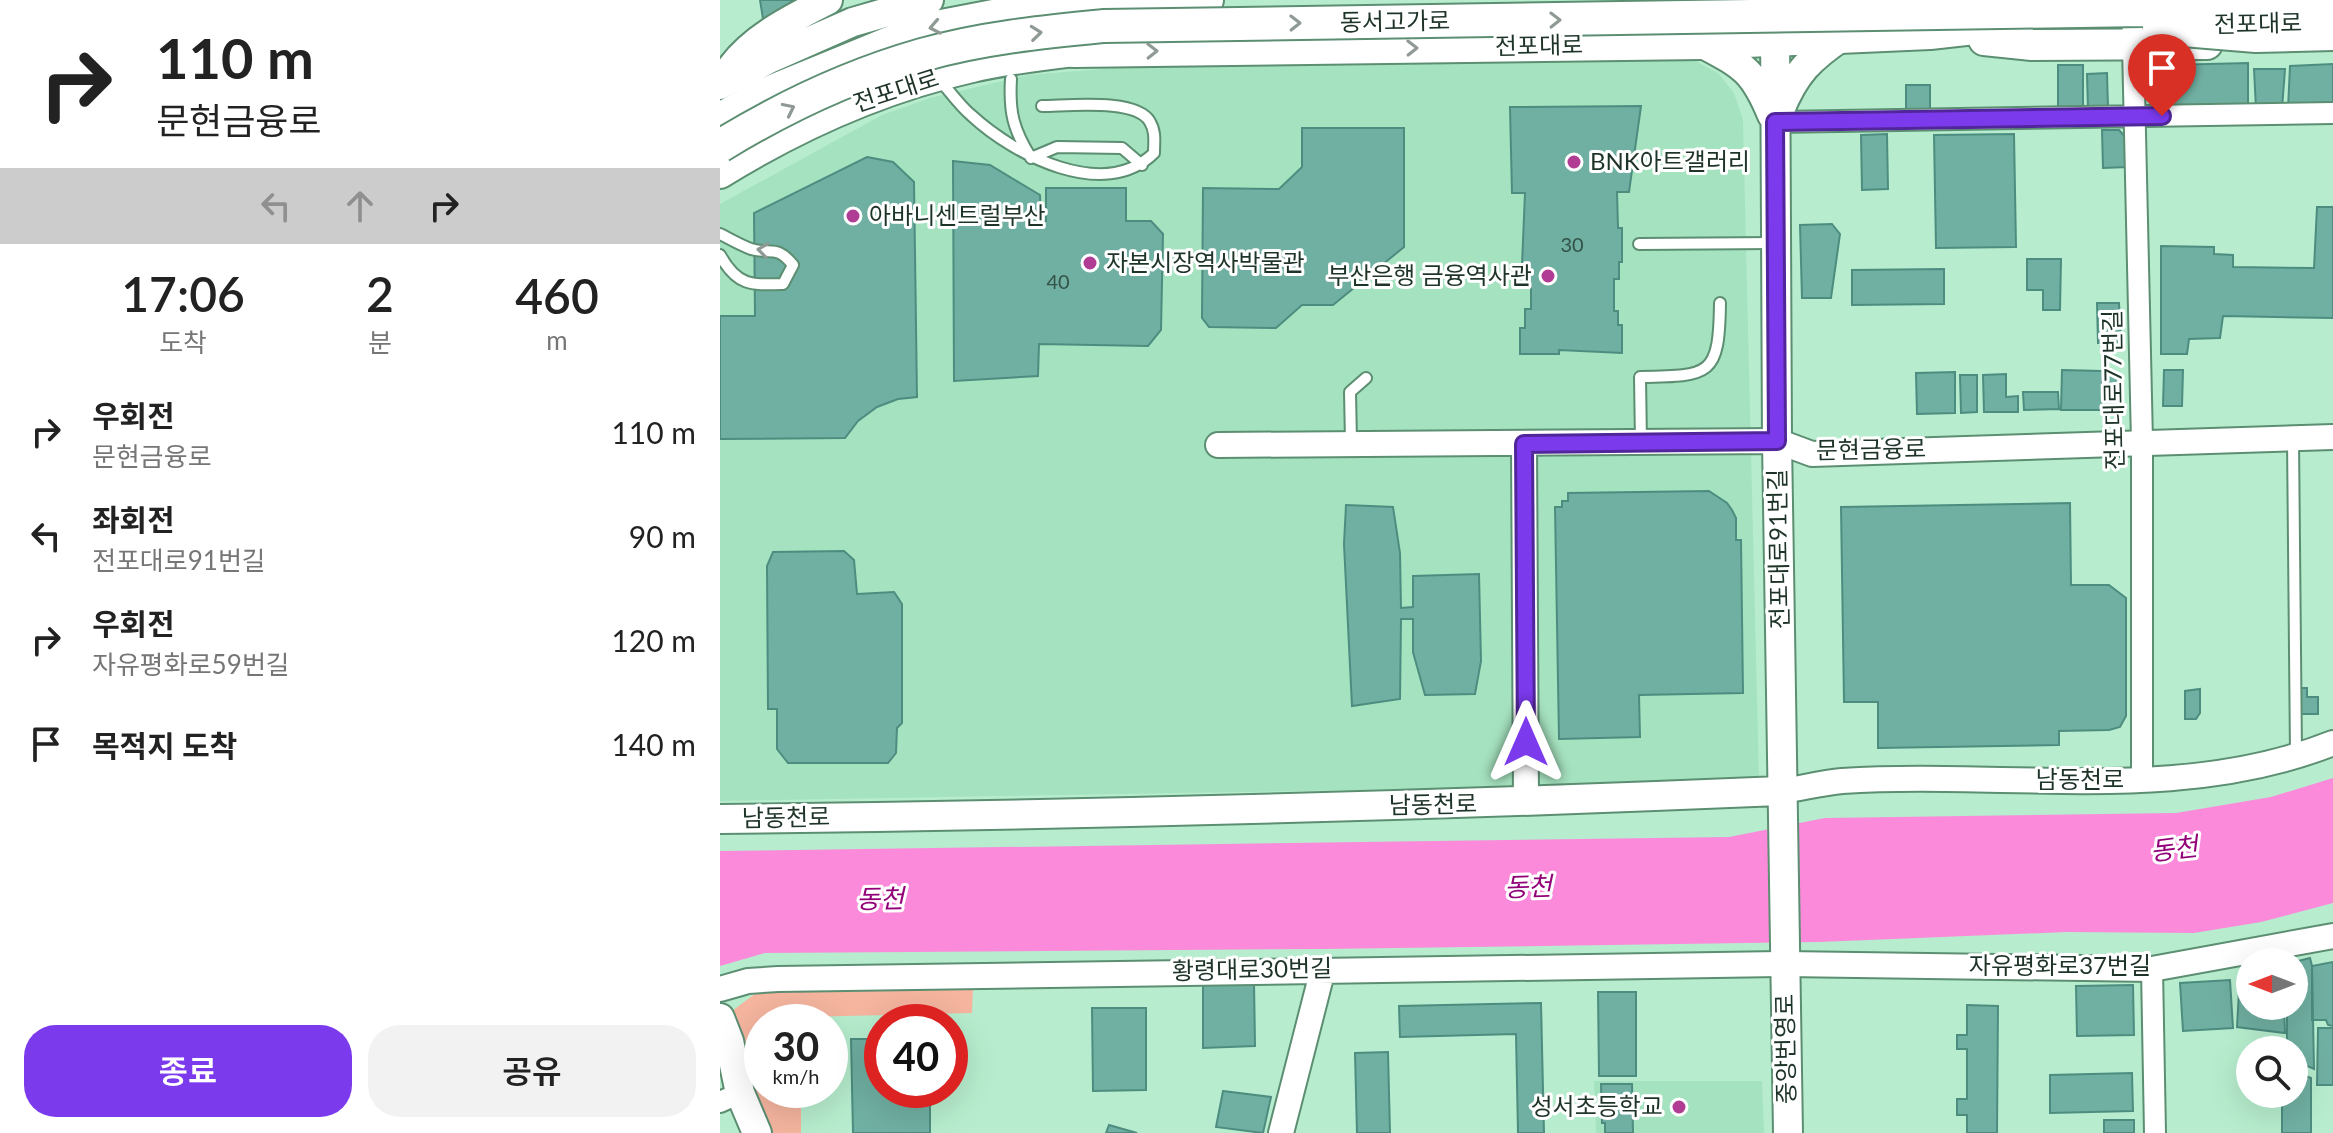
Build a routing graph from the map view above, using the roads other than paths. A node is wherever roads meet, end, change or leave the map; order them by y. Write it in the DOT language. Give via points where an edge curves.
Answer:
graph roads {
  1 [pos="828,0"];
  2 [pos="929,0"];
  3 [pos="1207,0"];
  4 [pos="1647,0"];
  5 [pos="1775,0"];
  6 [pos="2333,7"];
  7 [pos="1985,14"];
  8 [pos="2333,23"];
  9 [pos="2132,24"];
  10 [pos="2333,34"];
  11 [pos="1843,36"];
  12 [pos="1775,39"];
  13 [pos="2333,43"];
  14 [pos="1703,44"];
  15 [pos="1611,45"];
  16 [pos="1074,52"];
  17 [pos="937,77"];
  18 [pos="1011,79"];
  19 [pos="720,84"];
  20 [pos="1042,106"];
  21 [pos="2333,113"];
  22 [pos="2134,116"];
  23 [pos="720,119"];
  24 [pos="1775,122"];
  25 [pos="720,146"];
  26 [pos="1031,158"];
  27 [pos="1142,165"];
  28 [pos="720,174"];
  29 [pos="720,234"];
  30 [pos="1776,243"];
  31 [pos="1639,244"];
  32 [pos="720,255"];
  33 [pos="1720,303"];
  34 [pos="1366,378"];
  35 [pos="2333,437"];
  36 [pos="2293,439"];
  37 [pos="1777,441"];
  38 [pos="2142,442"];
  39 [pos="1641,443"];
  40 [pos="1351,444"];
  41 [pos="1524,444"];
  42 [pos="1218,445"];
  43 [pos="2333,743"];
  44 [pos="2296,757"];
  45 [pos="2142,779"];
  46 [pos="1782,801"];
  47 [pos="1526,802"];
  48 [pos="720,819"];
  49 [pos="2333,936"];
  50 [pos="1785,964"];
  51 [pos="1323,969"];
  52 [pos="2152,969"];
  53 [pos="720,989"];
  54 [pos="720,1018"];
  55 [pos="720,1066"];
  56 [pos="730,1097"];
  57 [pos="757,1133"];
  58 [pos="1281,1133"];
  59 [pos="1788,1133"];
  60 [pos="2155,1133"];
  1 -- 19 [label="main road" via="761,39"];
  2 -- 19 [label="main road" via="853,22"];
  3 -- 23 [label="highway, one-way" via="1035,8 921,30 777,89"];
  4 -- 15 [label="main road" via="1647,19"];
  5 -- 12 [label="main road, 전포대로91번길"];
  6 -- 7 [label="highway, 동서고가로, bridge"];
  7 -- 10 [label="highway, bridge" via="2256,36"];
  25 -- 7 [label="highway, 동서고가로, one-way, bridge" via="834,87 922,55 1016,35 1104,26"];
  8 -- 9 [label="main road, 전포대로"];
  9 -- 11 [label="main road, 전포대로" via="2019,24"];
  9 -- 13 [label="main road"];
  9 -- 22 [label="street, 전포대로77번길"];
  11 -- 12 [label="main road, 전포대로"];
  11 -- 24 [label="main road" via="1812,57 1790,84"];
  12 -- 14 [label="main road, 전포대로"];
  12 -- 24 [label="main road, 전포대로91번길"];
  14 -- 15 [label="main road, 전포대로"];
  14 -- 24 [label="main road" via="1739,63 1761,88"];
  16 -- 15 [label="main road, 전포대로, one-way"];
  16 -- 17 [label="main road, 전포대로"];
  17 -- 26 [label="lane" via="971,116"];
  17 -- 28 [label="main road, 전포대로" via="837,111"];
  18 -- 26 [label="lane" via="1009,106"];
  20 -- 27 [label="lane" via="1138,110 1155,134 1154,153"];
  21 -- 22 [label="street"];
  22 -- 24 [label="street"];
  22 -- 38 [label="street, 전포대로77번길"];
  24 -- 30 [label="main road, 전포대로91번길"];
  26 -- 27 [label="lane" via="1069,172 1119,173"];
  26 -- 27 [label="lane" via="1057,147 1122,148"];
  32 -- 29 [label="lane, one-way" via="743,282 754,285 783,284 793,265 783,253 754,250"];
  30 -- 31 [label="lane"];
  30 -- 37 [label="main road, 전포대로91번길"];
  33 -- 39 [label="lane" via="1713,361 1685,377 1640,377"];
  34 -- 40 [label="lane" via="1350,392"];
  35 -- 36 [label="street, 문현금융로"];
  36 -- 38 [label="street, 문현금융로"];
  36 -- 44 [label="lane"];
  37 -- 38 [label="street, 문현금융로" via="1812,454"];
  37 -- 39 [label="street, 문현금융로"];
  37 -- 46 [label="main road, 전포대로91번길"];
  38 -- 45 [label="street, 전포대로77번길"];
  39 -- 41 [label="street, 문현금융로"];
  40 -- 41 [label="street, 문현금융로"];
  40 -- 42 [label="street, 문현금융로"];
  41 -- 47 [label="street"];
  43 -- 44 [label="street, 남동천로"];
  44 -- 45 [label="street, 남동천로" via="2223,773"];
  45 -- 46 [label="street, 남동천로" via="1841,781"];
  46 -- 47 [label="main road, 남동천로"];
  46 -- 50 [label="main road, 전포대로91번길"];
  47 -- 48 [label="main road, 남동천로"];
  49 -- 52 [label="street, 자유평화로37번길"];
  50 -- 51 [label="street, 황령대로30번길"];
  50 -- 52 [label="street, 자유평화로37번길"];
  50 -- 59 [label="main road, 중앙번영로"];
  51 -- 53 [label="street, 황령대로30번길" via="778,979"];
  51 -- 58 [label="street"];
  52 -- 60 [label="street"];
  54 -- 56 [label="main road" via="729,1041"];
  55 -- 56 [label="main road"];
  56 -- 57 [label="main road"];
}
